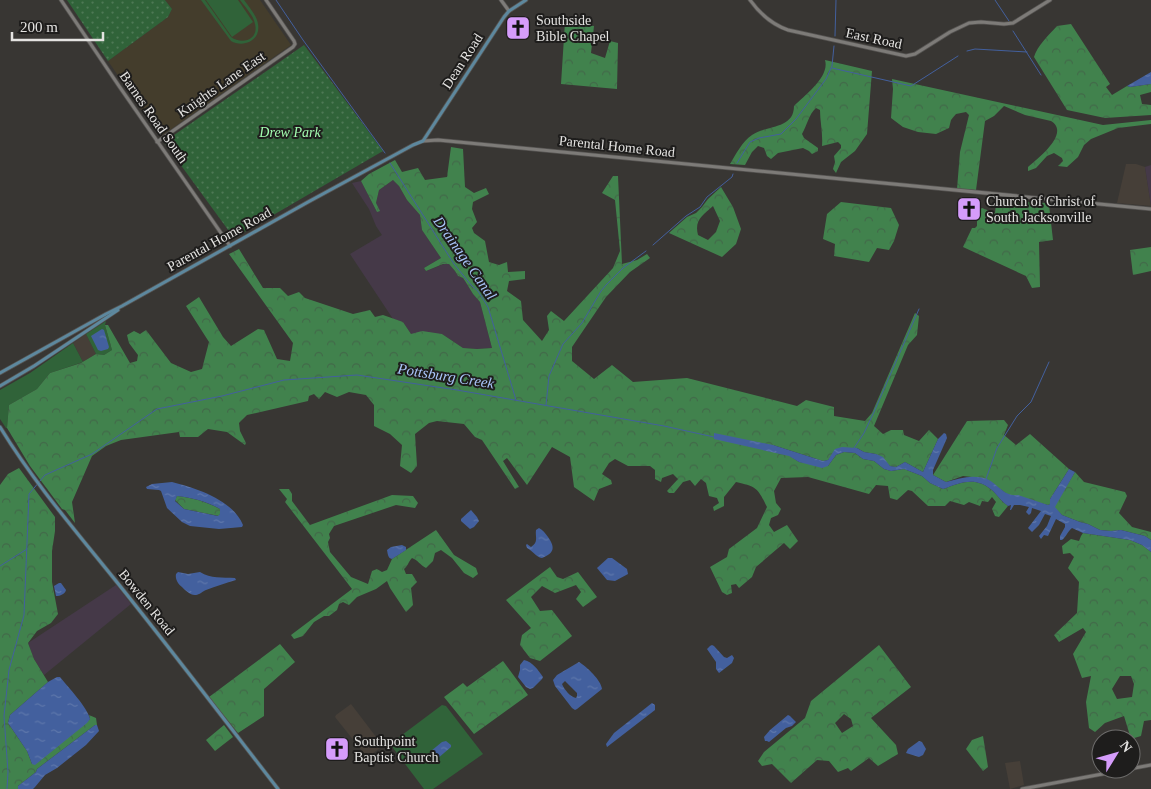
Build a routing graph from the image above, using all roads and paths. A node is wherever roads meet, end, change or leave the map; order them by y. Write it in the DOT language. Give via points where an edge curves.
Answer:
graph roads {
  1 [pos="61,0"];
  2 [pos="266,0"];
  3 [pos="501,0"];
  4 [pos="526,0"];
  5 [pos="750,0"];
  6 [pos="1050,0"];
  7 [pos="510,11"];
  8 [pos="423,141"];
  9 [pos="157,142"];
  10 [pos="1151,209"];
  11 [pos="230,246"];
  12 [pos="122,306"];
  13 [pos="73,333"];
  14 [pos="76,337"];
  15 [pos="0,373"];
  16 [pos="0,386"];
  17 [pos="0,427"];
  18 [pos="1151,765"];
  19 [pos="278,789"];
  20 [pos="1022,789"];
  1 -- 9 [label="street, Barnes Road South"];
  2 -- 9 [label="street, Knights Lane East" via="294,41 293,47"];
  3 -- 7 [label="street"];
  4 -- 7 [label="main road, Dean Road"];
  5 -- 6 [label="street, East Road" via="762,15 788,30 906,56 970,23 1013,24"];
  7 -- 8 [label="main road, Dean Road"];
  8 -- 10 [label="street, Parental Home Road"];
  8 -- 11 [label="main road, Parental Home Road"];
  9 -- 11 [label="street, Barnes Road South"];
  11 -- 12 [label="main road, Parental Home Road"];
  12 -- 13 [label="main road, Parental Home Road"];
  12 -- 14 [label="main road, Parental Home Road"];
  13 -- 14 [label="street"];
  13 -- 15 [label="main road, Parental Home Road"];
  14 -- 16 [label="main road, Parental Home Road"];
  17 -- 19 [label="main road, Bowden Road" via="47,496"];
  18 -- 20 [label="street"];
}
